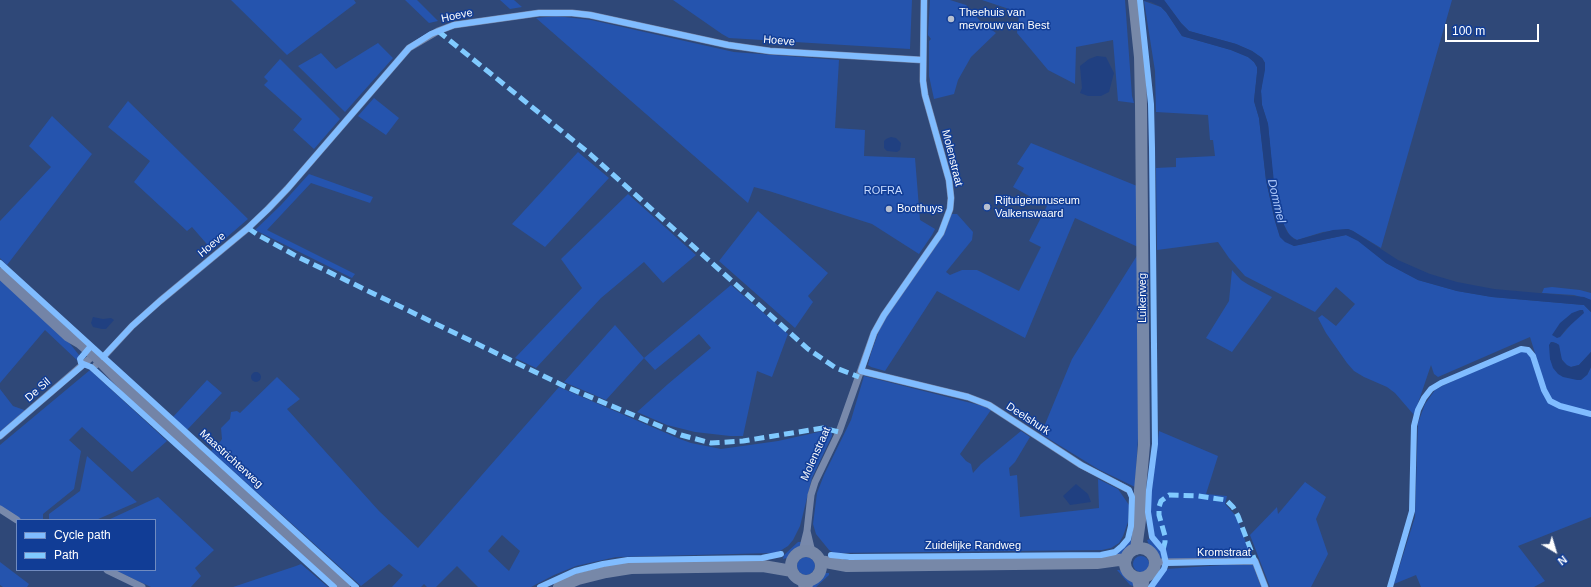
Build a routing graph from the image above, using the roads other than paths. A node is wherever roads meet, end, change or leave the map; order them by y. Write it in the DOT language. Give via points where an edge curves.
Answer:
graph roads {
  1 [pos="924,0"];
  2 [pos="1135,2"];
  3 [pos="922,60"];
  4 [pos="0,273"];
  5 [pos="96,359"];
  6 [pos="861,371"];
  7 [pos="0,436"];
  8 [pos="1127,489"];
  9 [pos="0,509"];
  10 [pos="16,519"];
  11 [pos="1140,549"];
  12 [pos="807,552"];
  13 [pos="1155,562"];
  14 [pos="1126,563"];
  15 [pos="820,566"];
  16 [pos="109,571"];
  17 [pos="801,578"];
  18 [pos="1141,582"];
  19 [pos="142,587"];
  20 [pos="345,587"];
  21 [pos="559,587"];
  22 [pos="1265,587"];
  1 -- 3 [label="street, Molenstraat"];
  2 -- 11 [label="main road, Luikerweg" via="1140,56 1143,231 1144,445 1140,520 1144,538"];
  3 -- 5 [label="street, Hoeve" via="770,51 728,45 572,13 539,13 449,27 431,34 409,48 268,209"];
  3 -- 6 [label="street, Molenstraat" via="924,94 949,180 950,209 941,233 874,333"];
  4 -- 5 [label="main road, Maastrichterweg" via="76,346"];
  5 -- 7 [label="street, De Sil"];
  5 -- 20 [label="main road, Maastrichterweg"];
  6 -- 8 [label="street, Deelshurk" via="968,397 989,405 1081,465"];
  6 -- 12 [label="street, Molenstraat" via="839,432 811,495"];
  9 -- 10 [label="street"];
  11 -- 13 [label="main road" via="1152,554"];
  11 -- 14 [label="main road" via="1132,551"];
  12 -- 15 [label="main road" via="816,554"];
  12 -- 17 [label="main road" via="798,553"];
  13 -- 18 [label="main road" via="1153,572"];
  13 -- 22 [label="street, Kromstraat" via="1255,561"];
  14 -- 15 [label="main road, Zuidelijke Randweg"];
  14 -- 18 [label="main road" via="1128,572"];
  15 -- 17 [label="main road" via="818,575"];
  16 -- 19 [label="street"];
  17 -- 21 [label="main road" via="763,566 631,568 578,579"];
}
